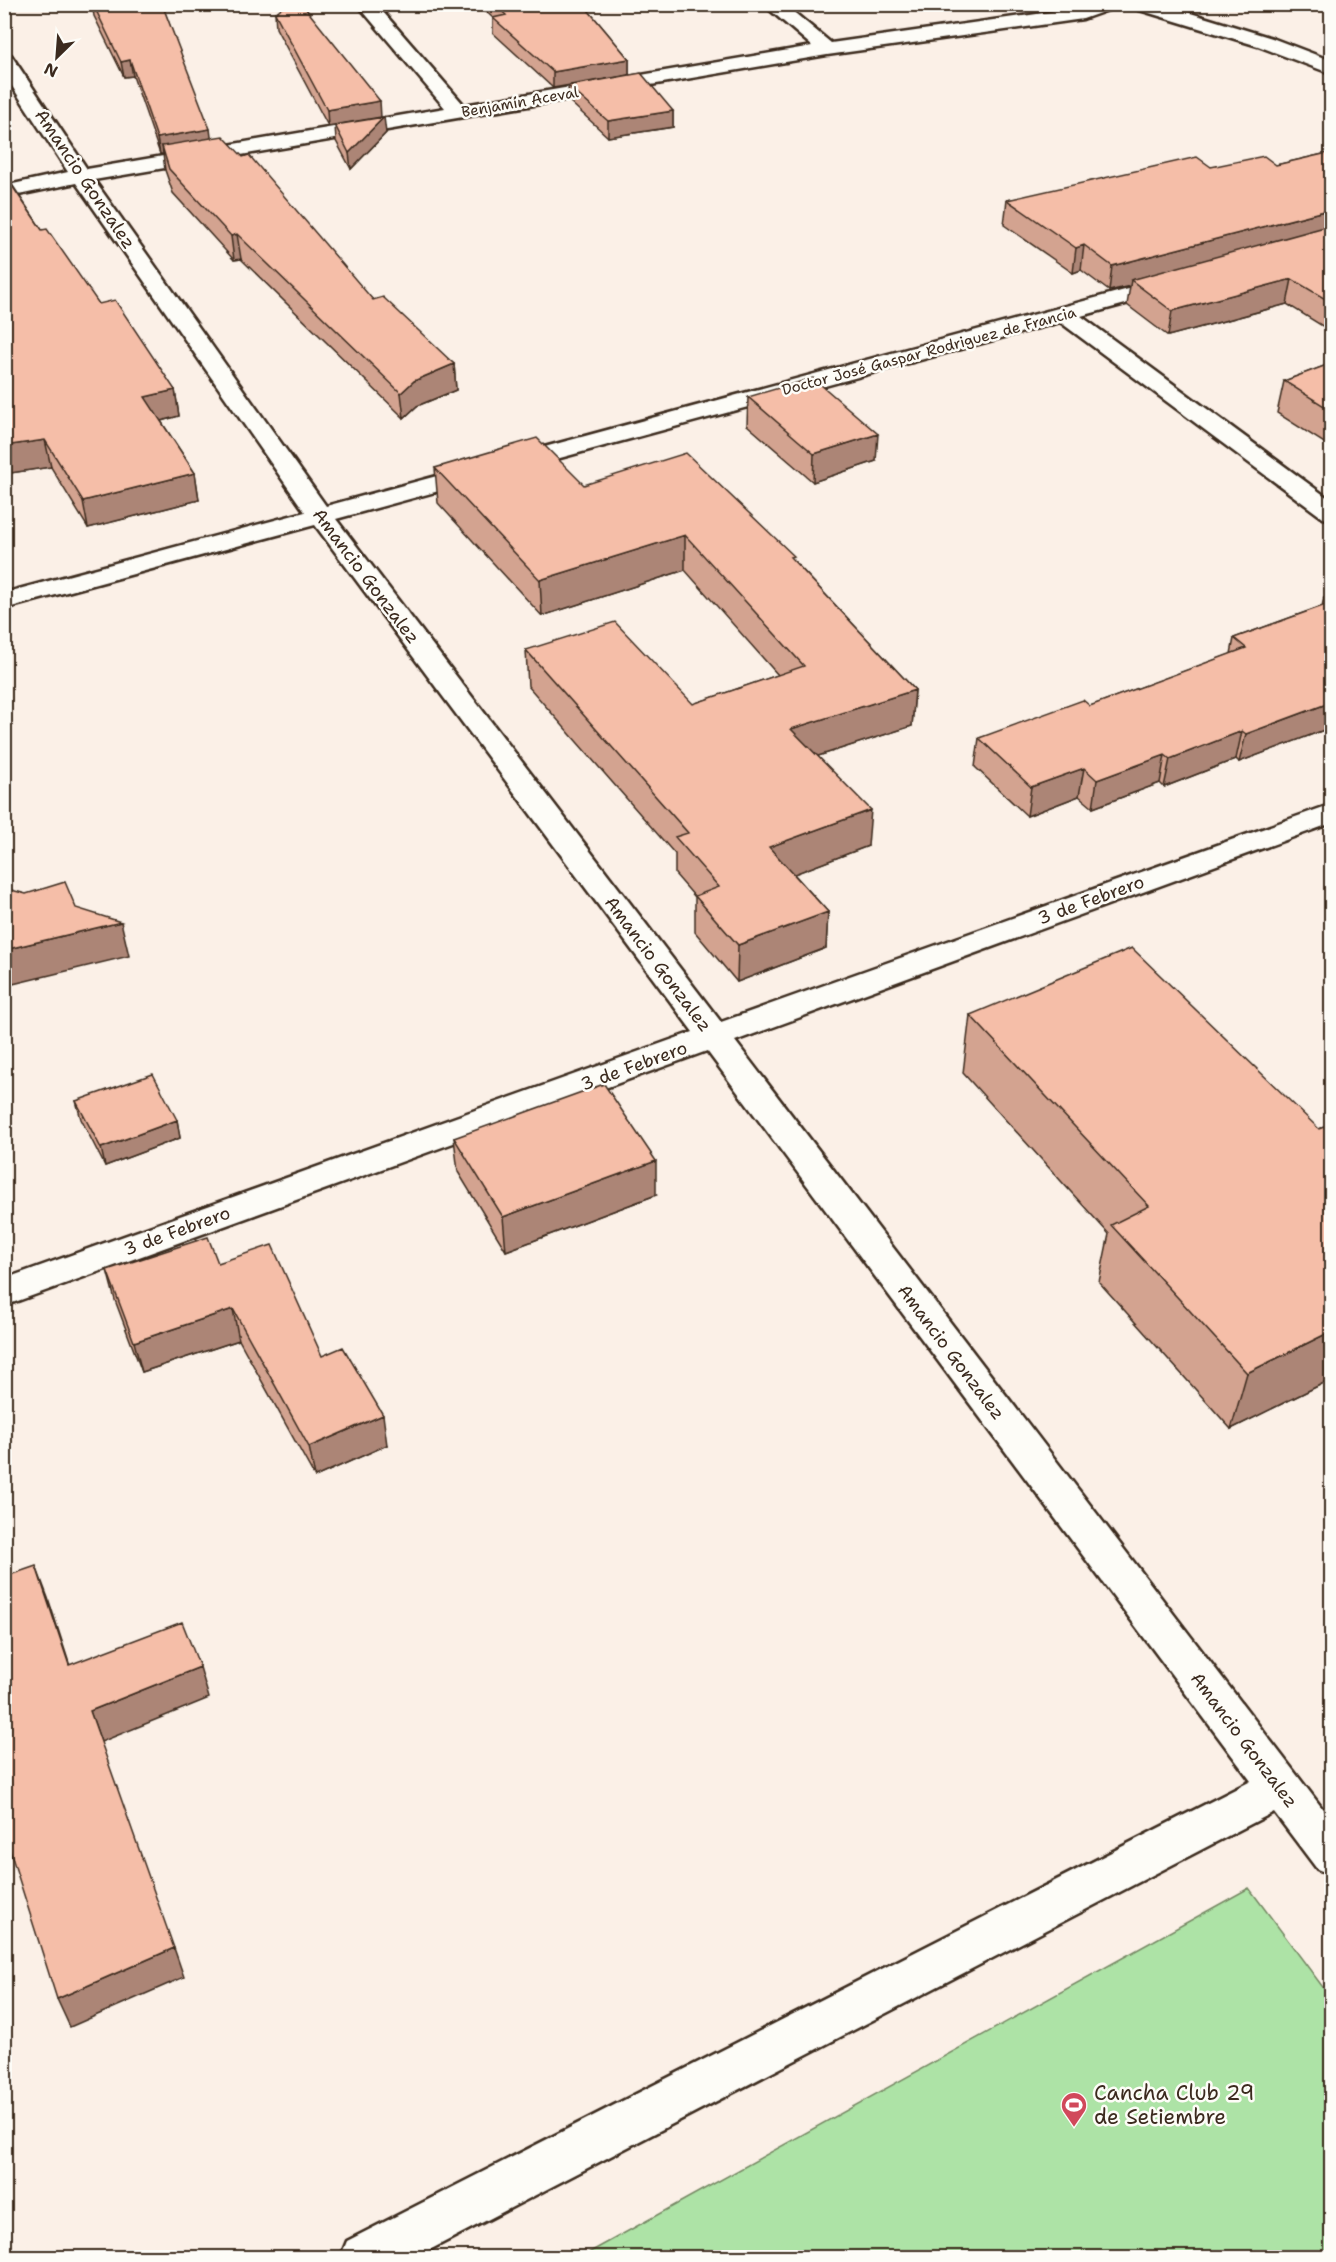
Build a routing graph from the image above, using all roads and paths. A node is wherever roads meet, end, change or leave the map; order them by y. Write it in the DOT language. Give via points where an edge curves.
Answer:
graph roads {
  1 [pos="366,4"];
  2 [pos="772,4"];
  3 [pos="1107,4"];
  4 [pos="1140,4"];
  5 [pos="827,50"];
  6 [pos="4,59"];
  7 [pos="1332,68"];
  8 [pos="459,112"];
  9 [pos="81,176"];
  10 [pos="4,192"];
  11 [pos="1198,277"];
  12 [pos="1064,314"];
  13 [pos="1332,513"];
  14 [pos="321,516"];
  15 [pos="4,601"];
  16 [pos="1332,813"];
  17 [pos="713,1037"];
  18 [pos="4,1293"];
  19 [pos="1279,1788"];
  20 [pos="1332,1855"];
  21 [pos="364,2258"];
  1 -- 8 [label="street"];
  2 -- 5 [label="street"];
  3 -- 5 [label="street, Benjamín Aceval" via="1083,13"];
  4 -- 7 [label="street" via="1265,42"];
  5 -- 8 [label="street, Benjamín Aceval"];
  6 -- 9 [label="street, Amancio Gonzalez"];
  8 -- 9 [label="street, Benjamín Aceval"];
  9 -- 10 [label="street, Benjamín Aceval"];
  9 -- 14 [label="street, Amancio Gonzalez"];
  11 -- 12 [label="street, Doctor José Gaspar Rodriguez de Francia"];
  12 -- 13 [label="street"];
  12 -- 14 [label="street, Doctor José Gaspar Rodriguez de Francia"];
  14 -- 15 [label="street, Doctor José Gaspar Rodriguez de Francia"];
  14 -- 17 [label="street, Amancio Gonzalez"];
  16 -- 17 [label="street, 3 de Febrero"];
  17 -- 18 [label="street, 3 de Febrero"];
  17 -- 19 [label="street, Amancio Gonzalez"];
  19 -- 20 [label="street, Amancio Gonzalez"];
  19 -- 21 [label="street"];
}
